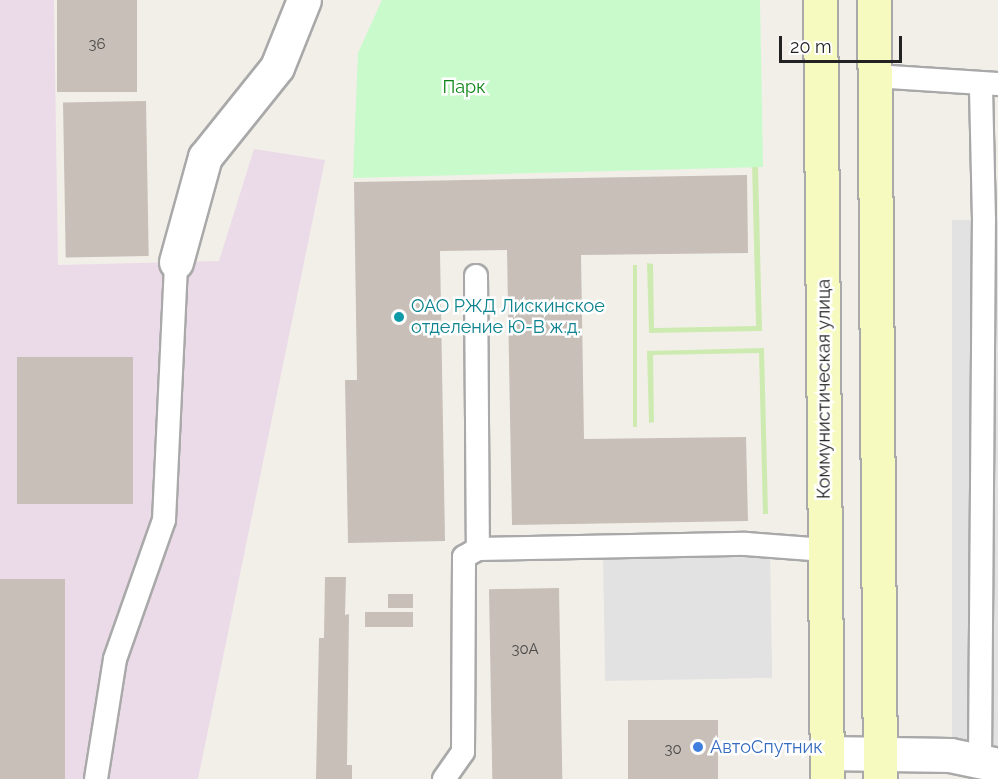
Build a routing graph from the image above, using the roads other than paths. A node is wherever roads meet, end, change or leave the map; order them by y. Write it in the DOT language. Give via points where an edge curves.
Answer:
graph roads {
  1 [pos="304,0"];
  2 [pos="820,0"];
  3 [pos="874,0"];
  4 [pos="874,76"];
  5 [pos="990,84"];
  6 [pos="176,262"];
  7 [pos="476,276"];
  8 [pos="478,549"];
  9 [pos="825,550"];
  10 [pos="989,762"];
  11 [pos="827,766"];
  12 [pos="880,766"];
  13 [pos="96,779"];
  14 [pos="444,779"];
  1 -- 6 [label="street" via="277,67 205,157"];
  2 -- 9 [label="main road, Коммунистическая улица"];
  3 -- 4 [label="main road"];
  4 -- 5 [label="lane"];
  4 -- 12 [label="main road"];
  5 -- 10 [label="lane" via="984,242"];
  6 -- 13 [label="lane" via="164,520 115,659"];
  7 -- 8 [label="lane"];
  8 -- 9 [label="lane" via="746,544"];
  8 -- 14 [label="lane" via="464,557 463,752"];
  9 -- 11 [label="main road, Коммунистическая улица"];
  10 -- 12 [label="street" via="950,755"];
  11 -- 12 [label="street"];
}
